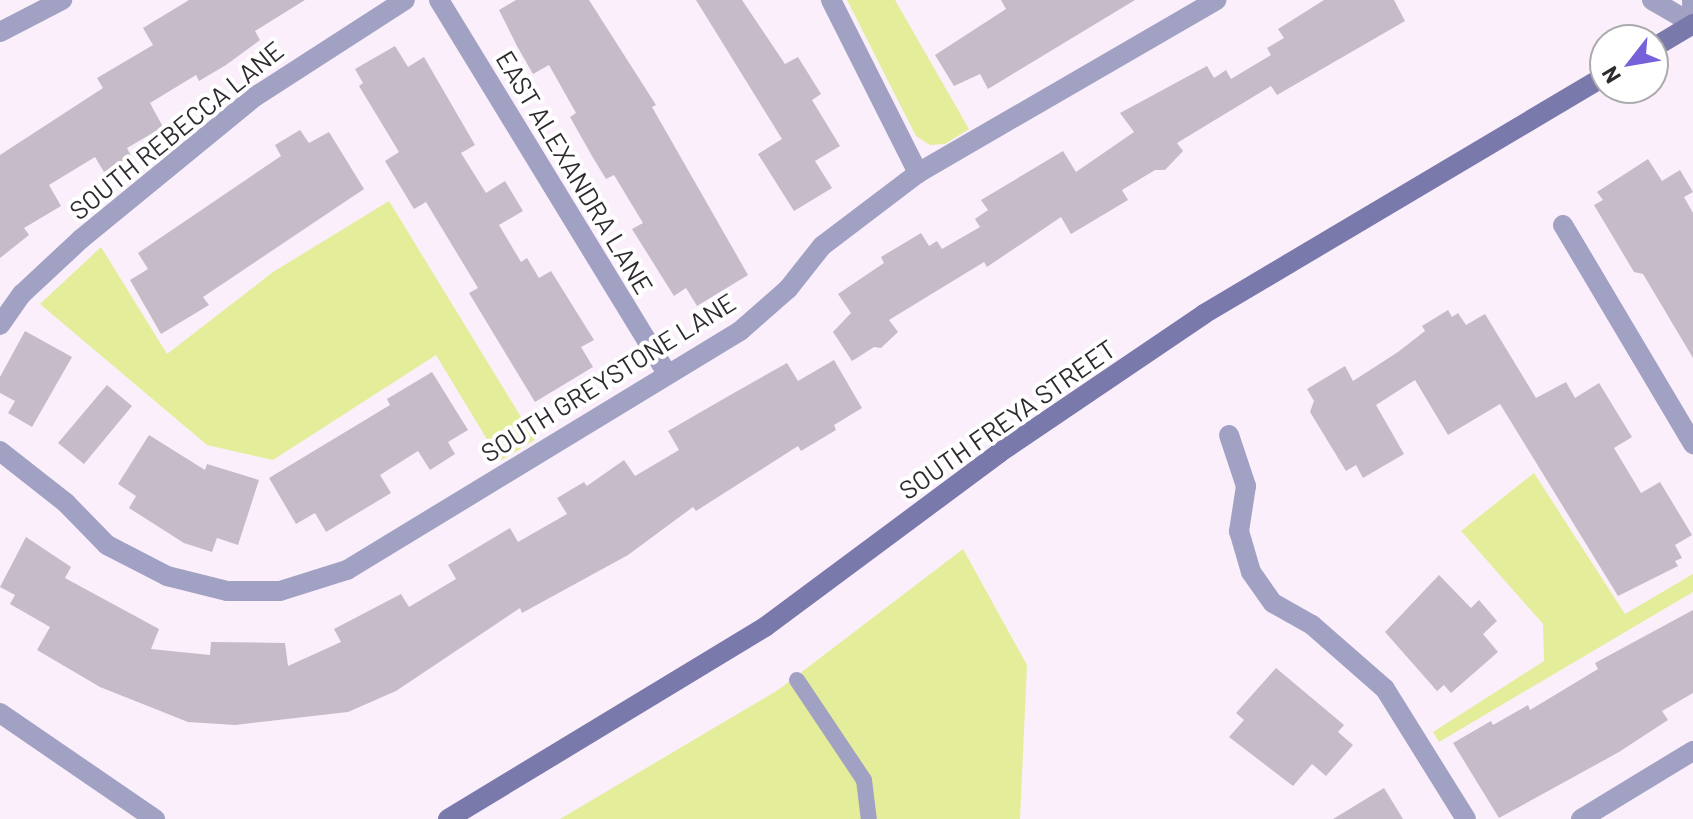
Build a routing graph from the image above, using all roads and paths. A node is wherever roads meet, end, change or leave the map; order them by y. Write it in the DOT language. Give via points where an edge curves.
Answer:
graph roads {
  1 [pos="62,0"];
  2 [pos="405,0"];
  3 [pos="439,0"];
  4 [pos="831,0"];
  5 [pos="1216,0"];
  6 [pos="1652,0"];
  7 [pos="1692,0"];
  8 [pos="1693,24"];
  9 [pos="0,32"];
  10 [pos="1669,38"];
  11 [pos="1589,85"];
  12 [pos="918,173"];
  13 [pos="1563,225"];
  14 [pos="0,325"];
  15 [pos="666,372"];
  16 [pos="1229,435"];
  17 [pos="1693,444"];
  18 [pos="0,451"];
  19 [pos="797,680"];
  20 [pos="0,713"];
  21 [pos="1693,751"];
  22 [pos="131,810"];
  23 [pos="155,819"];
  24 [pos="448,819"];
  25 [pos="869,819"];
  26 [pos="1466,819"];
  27 [pos="1581,819"];
  1 -- 9 [label="street"];
  2 -- 14 [label="street, SOUTH REBECCA LANE" via="256,96 81,239 22,294"];
  3 -- 15 [label="street, EAST ALEXANDRA LANE"];
  4 -- 12 [label="street"];
  5 -- 12 [label="street, SOUTH GREYSTONE LANE"];
  6 -- 8 [label="street"];
  7 -- 8 [label="street"];
  8 -- 10 [label="main road"];
  11 -- 24 [label="main road, SOUTH FREYA STREET" via="1204,314 999,453 765,627"];
  12 -- 15 [label="street, SOUTH GREYSTONE LANE" via="822,246 788,289 740,331"];
  13 -- 17 [label="street"];
  15 -- 18 [label="street, SOUTH GREYSTONE LANE" via="347,570 280,591 227,591 167,576 107,545 66,503"];
  16 -- 26 [label="street" via="1246,486 1239,531 1251,572 1273,603 1312,625 1385,689"];
  19 -- 25 [label="lane" via="864,780"];
  20 -- 22 [label="street"];
  21 -- 27 [label="street"];
  22 -- 23 [label="street"];
}
